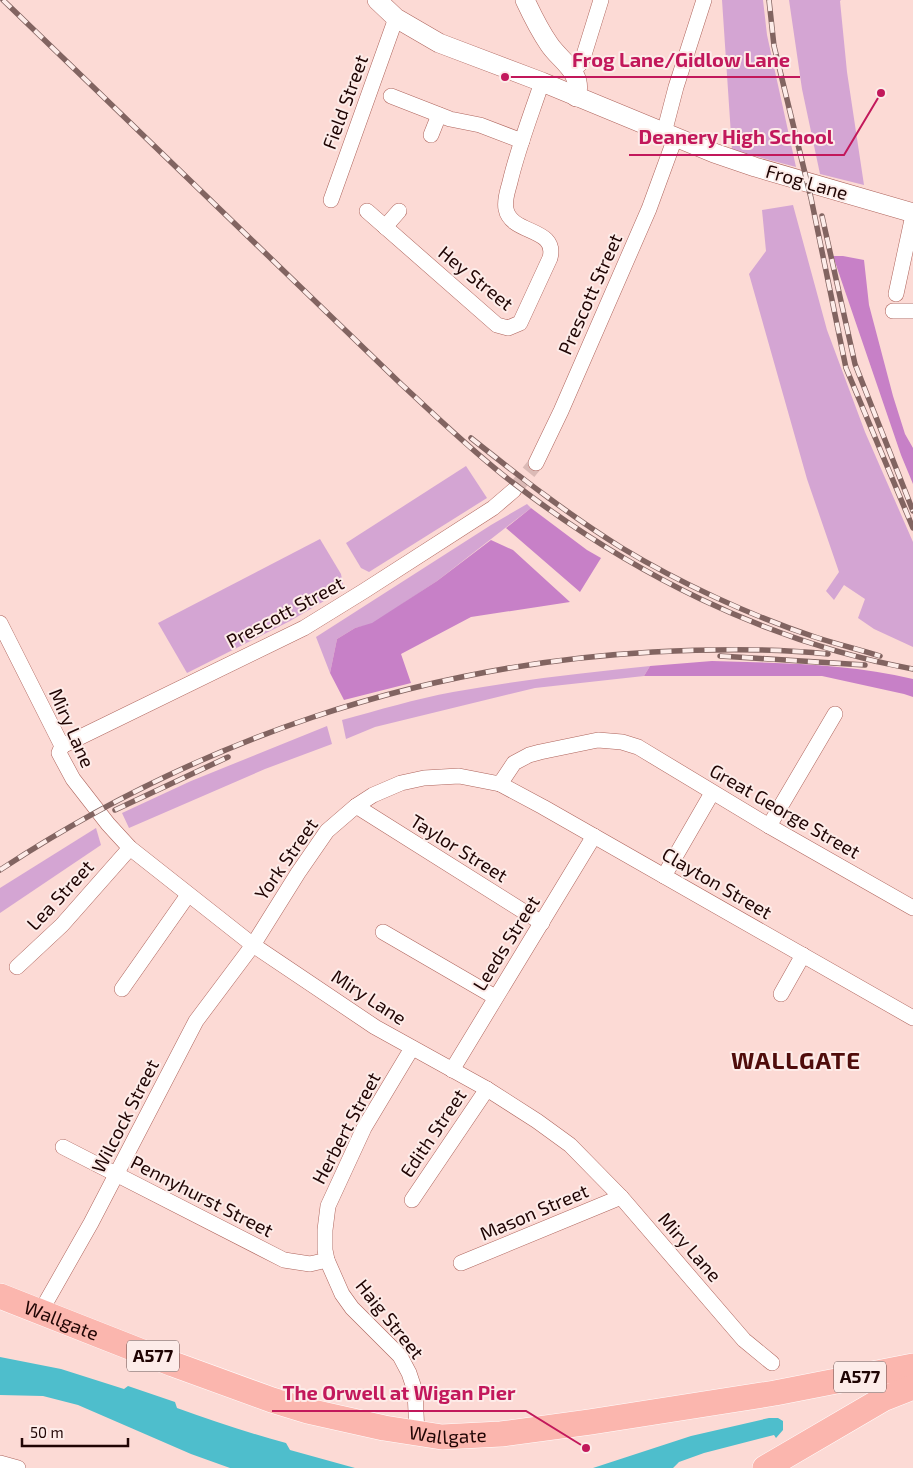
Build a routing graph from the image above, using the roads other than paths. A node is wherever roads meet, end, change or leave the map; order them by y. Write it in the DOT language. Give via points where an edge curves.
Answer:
graph roads {
  1 [pos="525,0"];
  2 [pos="602,0"];
  3 [pos="704,0"];
  4 [pos="388,7"];
  5 [pos="550,46"];
  6 [pos="572,71"];
  7 [pos="547,84"];
  8 [pos="391,96"];
  9 [pos="576,97"];
  10 [pos="439,115"];
  11 [pos="431,135"];
  12 [pos="670,135"];
  13 [pos="522,141"];
  14 [pos="330,200"];
  15 [pos="399,210"];
  16 [pos="366,211"];
  17 [pos="913,214"];
  18 [pos="385,227"];
  19 [pos="896,294"];
  20 [pos="893,311"];
  21 [pos="913,311"];
  22 [pos="536,463"];
  23 [pos="514,490"];
  24 [pos="0,623"];
  25 [pos="835,714"];
  26 [pos="62,746"];
  27 [pos="500,784"];
  28 [pos="712,792"];
  29 [pos="356,806"];
  30 [pos="769,826"];
  31 [pos="594,836"];
  32 [pos="130,848"];
  33 [pos="664,876"];
  34 [pos="188,895"];
  35 [pos="913,908"];
  36 [pos="542,923"];
  37 [pos="383,932"];
  38 [pos="253,945"];
  39 [pos="803,955"];
  40 [pos="17,967"];
  41 [pos="122,989"];
  42 [pos="781,994"];
  43 [pos="495,997"];
  44 [pos="913,1018"];
  45 [pos="412,1048"];
  46 [pos="452,1070"];
  47 [pos="487,1089"];
  48 [pos="63,1147"];
  49 [pos="117,1174"];
  50 [pos="621,1197"];
  51 [pos="412,1200"];
  52 [pos="327,1260"];
  53 [pos="462,1263"];
  54 [pos="0,1296"];
  55 [pos="41,1311"];
  56 [pos="772,1362"];
  57 [pos="913,1366"];
  58 [pos="825,1384"];
  59 [pos="913,1388"];
  60 [pos="847,1418"];
  61 [pos="416,1434"];
  62 [pos="794,1456"];
  63 [pos="0,1463"];
  64 [pos="18,1468"];
  65 [pos="765,1468"];
  1 -- 5 [label="street"];
  2 -- 6 [label="street" via="584,58"];
  3 -- 12 [label="street, Prescott Street" via="676,87"];
  4 -- 7 [label="street, Frog Lane" via="439,43"];
  4 -- 14 [label="street, Field Street"];
  5 -- 6 [label="street"];
  5 -- 7 [label="street" via="554,69"];
  6 -- 9 [label="street" via="578,84"];
  7 -- 9 [label="street, Frog Lane"];
  7 -- 13 [label="street"];
  8 -- 10 [label="street"];
  9 -- 12 [label="street, Frog Lane"];
  10 -- 11 [label="street"];
  10 -- 13 [label="street" via="480,125"];
  12 -- 17 [label="street, Frog Lane" via="755,167"];
  12 -- 22 [label="street, Prescott Street" via="649,209"];
  13 -- 18 [label="street, Hey Street" via="506,211 515,224 545,238 551,251 525,317 518,326 502,328 493,323"];
  15 -- 18 [label="street"];
  16 -- 18 [label="street, Hey Street"];
  17 -- 19 [label="street"];
  20 -- 21 [label="street"];
  23 -- 26 [label="street, Prescott Street" via="493,508 304,628"];
  24 -- 26 [label="street, Miry Lane"];
  25 -- 30 [label="street"];
  26 -- 32 [label="street, Miry Lane" via="59,753 72,779"];
  27 -- 28 [label="street, Great George Street" via="514,763 529,755 598,740 638,747"];
  27 -- 29 [label="street, York Street" via="459,776 424,778 384,789"];
  27 -- 31 [label="street, Clayton Street"];
  28 -- 30 [label="street, Great George Street"];
  28 -- 33 [label="street"];
  29 -- 36 [label="street, Taylor Street"];
  29 -- 38 [label="street, York Street" via="327,832"];
  30 -- 35 [label="street, Great George Street"];
  31 -- 33 [label="street, Clayton Street"];
  31 -- 36 [label="street, Leeds Street"];
  32 -- 34 [label="street, Miry Lane"];
  32 -- 40 [label="street, Lea Street" via="62,925"];
  33 -- 39 [label="street, Clayton Street"];
  34 -- 38 [label="street, Miry Lane"];
  34 -- 41 [label="street"];
  36 -- 43 [label="street, Leeds Street"];
  37 -- 43 [label="street"];
  38 -- 45 [label="street, Miry Lane"];
  38 -- 49 [label="street, Wilcock Street" via="196,1021"];
  39 -- 42 [label="street"];
  39 -- 44 [label="street, Clayton Street"];
  43 -- 46 [label="street, Leeds Street"];
  45 -- 46 [label="street, Miry Lane"];
  45 -- 52 [label="street, Herbert Street" via="364,1128 328,1206 325,1230"];
  46 -- 47 [label="street, Miry Lane"];
  47 -- 50 [label="street, Miry Lane" via="570,1145"];
  47 -- 51 [label="street, Edith Street"];
  48 -- 49 [label="street, Pennyhurst Street"];
  49 -- 52 [label="street, Pennyhurst Street" via="284,1260 310,1264"];
  49 -- 55 [label="street, Wilcock Street"];
  50 -- 53 [label="street, Mason Street"];
  50 -- 56 [label="street, Miry Lane" via="744,1340"];
  52 -- 61 [label="street, Haig Street" via="342,1294 400,1356 410,1373 415,1391"];
  54 -- 55 [label="highway, Wallgate / A577"];
  55 -- 61 [label="highway, Wallgate / A577" via="164,1361 270,1399"];
  57 -- 58 [label="highway, Wallgate / A577"];
  58 -- 60 [label="highway" via="839,1391 844,1398"];
  58 -- 61 [label="highway, Wallgate / A577" via="510,1433 464,1437"];
  59 -- 60 [label="highway, A577"];
  60 -- 62 [label="highway, A577"];
  62 -- 65 [label="highway, A577"];
  63 -- 64 [label="street"];
}
